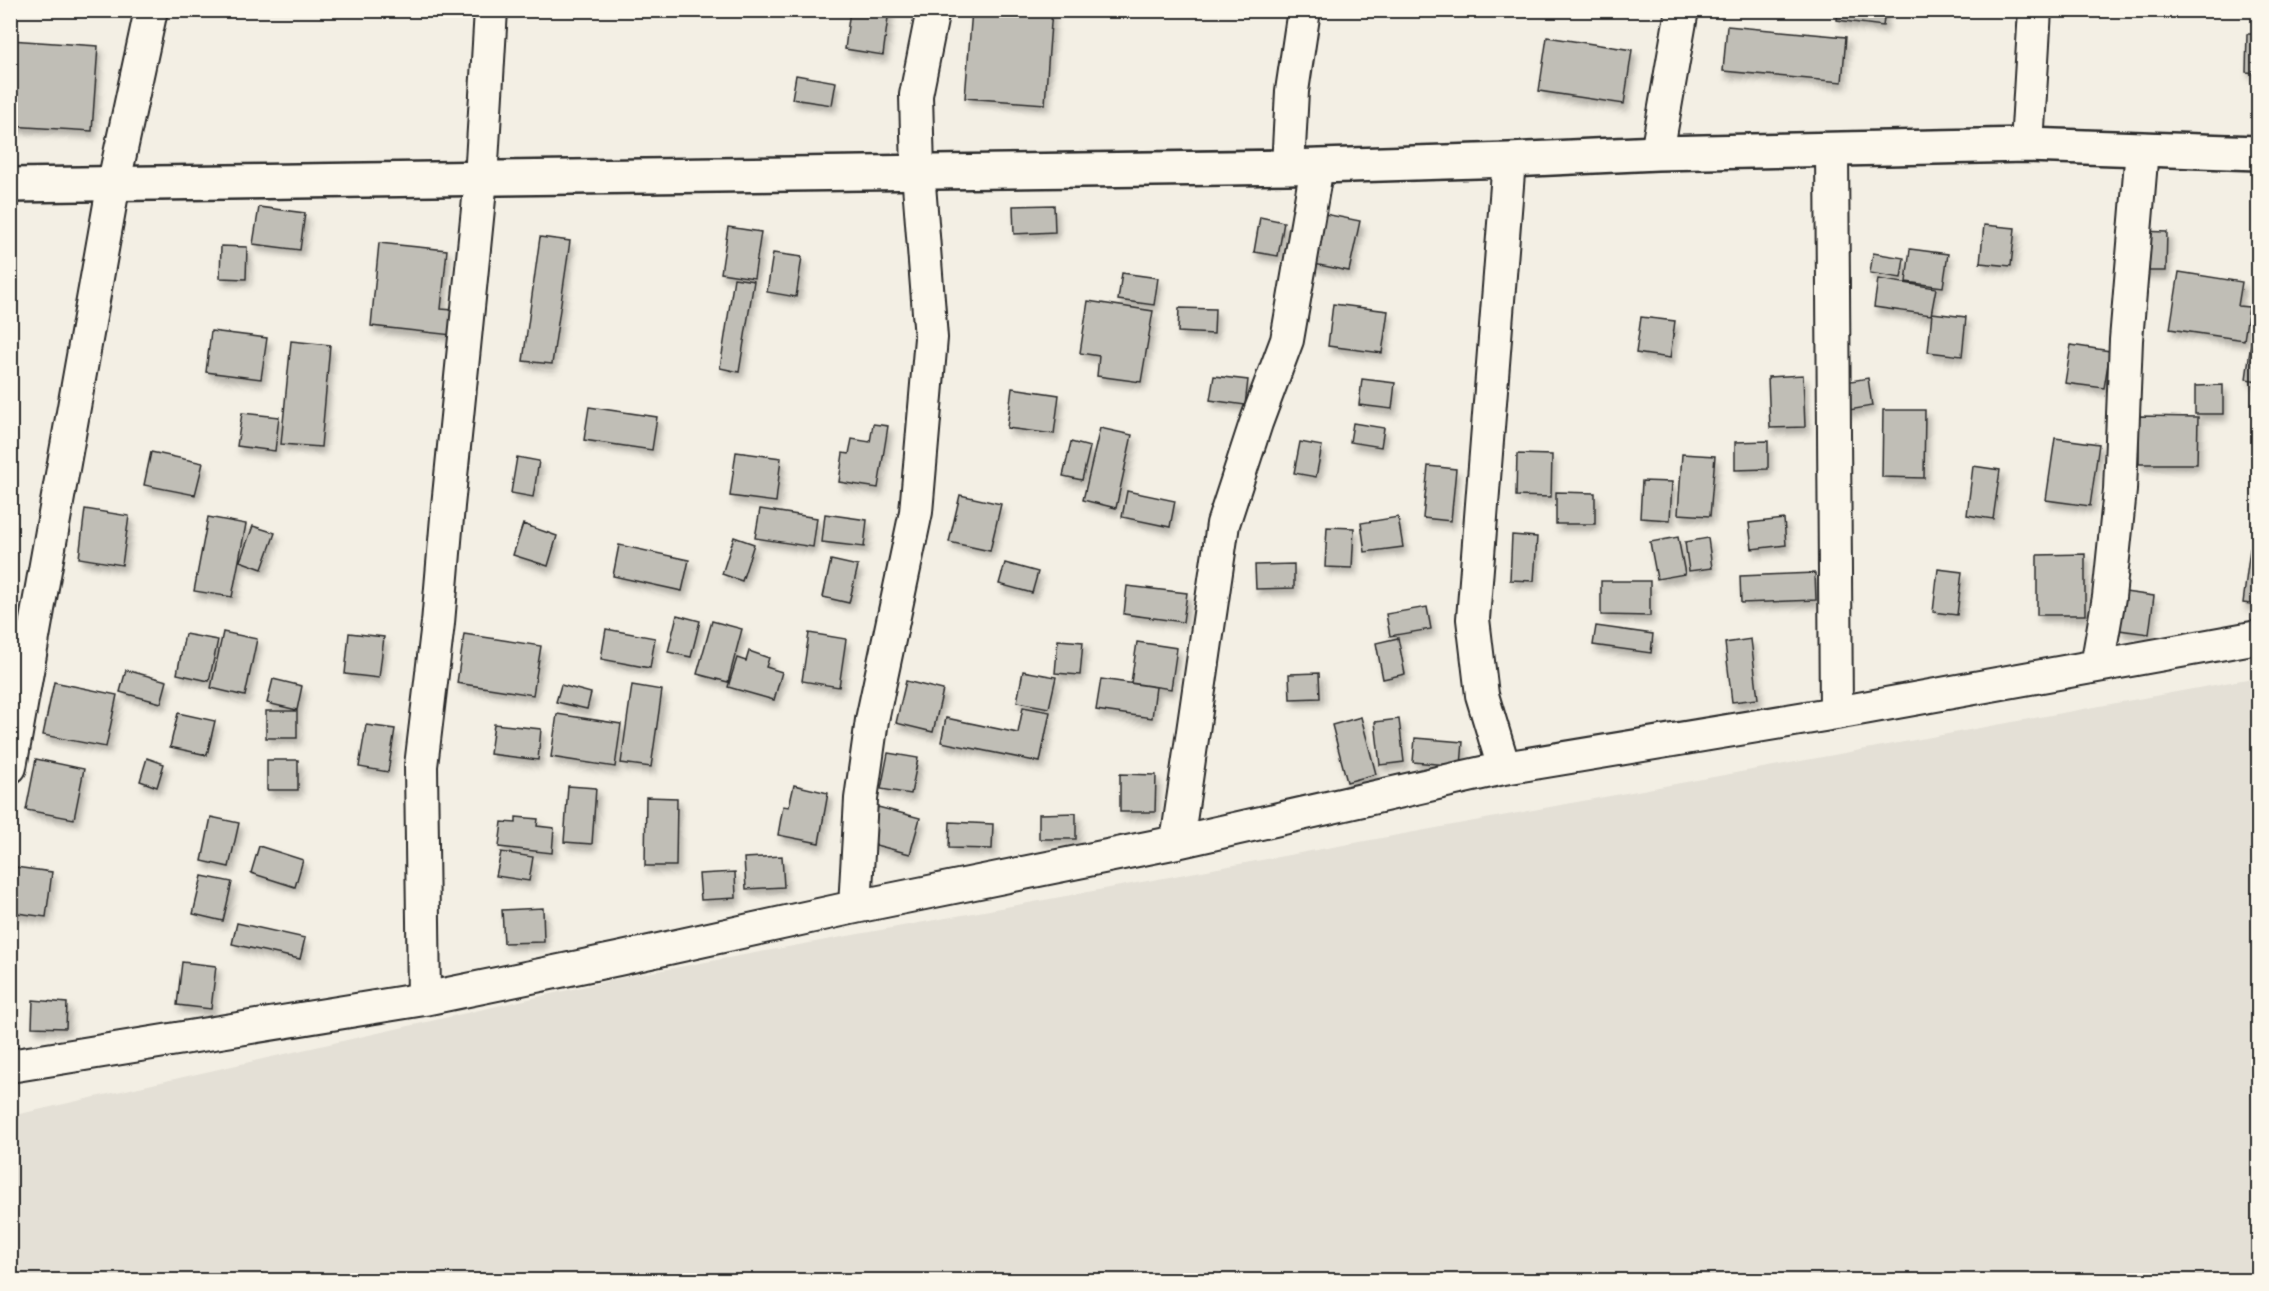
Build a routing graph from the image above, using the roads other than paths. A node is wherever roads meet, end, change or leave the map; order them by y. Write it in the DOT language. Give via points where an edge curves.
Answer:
graph roads {
  1 [pos="151,10"];
  2 [pos="491,10"];
  3 [pos="933,10"];
  4 [pos="1304,10"];
  5 [pos="1682,10"];
  6 [pos="2035,10"];
  7 [pos="2027,145"];
  8 [pos="2142,149"];
  9 [pos="1832,150"];
  10 [pos="1657,153"];
  11 [pos="2259,153"];
  12 [pos="1509,160"];
  13 [pos="1302,166"];
  14 [pos="918,172"];
  15 [pos="481,179"];
  16 [pos="114,182"];
  17 [pos="10,185"];
  18 [pos="2259,637"];
  19 [pos="2097,666"];
  20 [pos="1836,713"];
  21 [pos="10,767"];
  22 [pos="1504,768"];
  23 [pos="1177,842"];
  24 [pos="855,907"];
  25 [pos="424,999"];
  26 [pos="10,1066"];
  1 -- 16 [label="street"];
  2 -- 15 [label="street"];
  3 -- 14 [label="street" via="916,95"];
  4 -- 13 [label="street" via="1292,91"];
  5 -- 10 [label="street"];
  6 -- 7 [label="street"];
  7 -- 8 [label="street"];
  7 -- 9 [label="street"];
  8 -- 11 [label="street"];
  8 -- 19 [label="street" via="2126,340 2120,490"];
  9 -- 10 [label="street"];
  9 -- 20 [label="street"];
  10 -- 12 [label="street"];
  12 -- 13 [label="street"];
  12 -- 22 [label="street" via="1473,619 1482,695"];
  13 -- 14 [label="street"];
  13 -- 23 [label="street" via="1287,340 1224,524"];
  14 -- 15 [label="street"];
  14 -- 24 [label="street" via="931,338 917,500 872,720 861,799"];
  15 -- 16 [label="street"];
  15 -- 25 [label="street" via="421,766"];
  16 -- 17 [label="street"];
  16 -- 21 [label="street"];
  18 -- 19 [label="street"];
  19 -- 20 [label="street"];
  20 -- 22 [label="street"];
  22 -- 23 [label="street"];
  23 -- 24 [label="street"];
  24 -- 25 [label="street"];
  25 -- 26 [label="street"];
}
